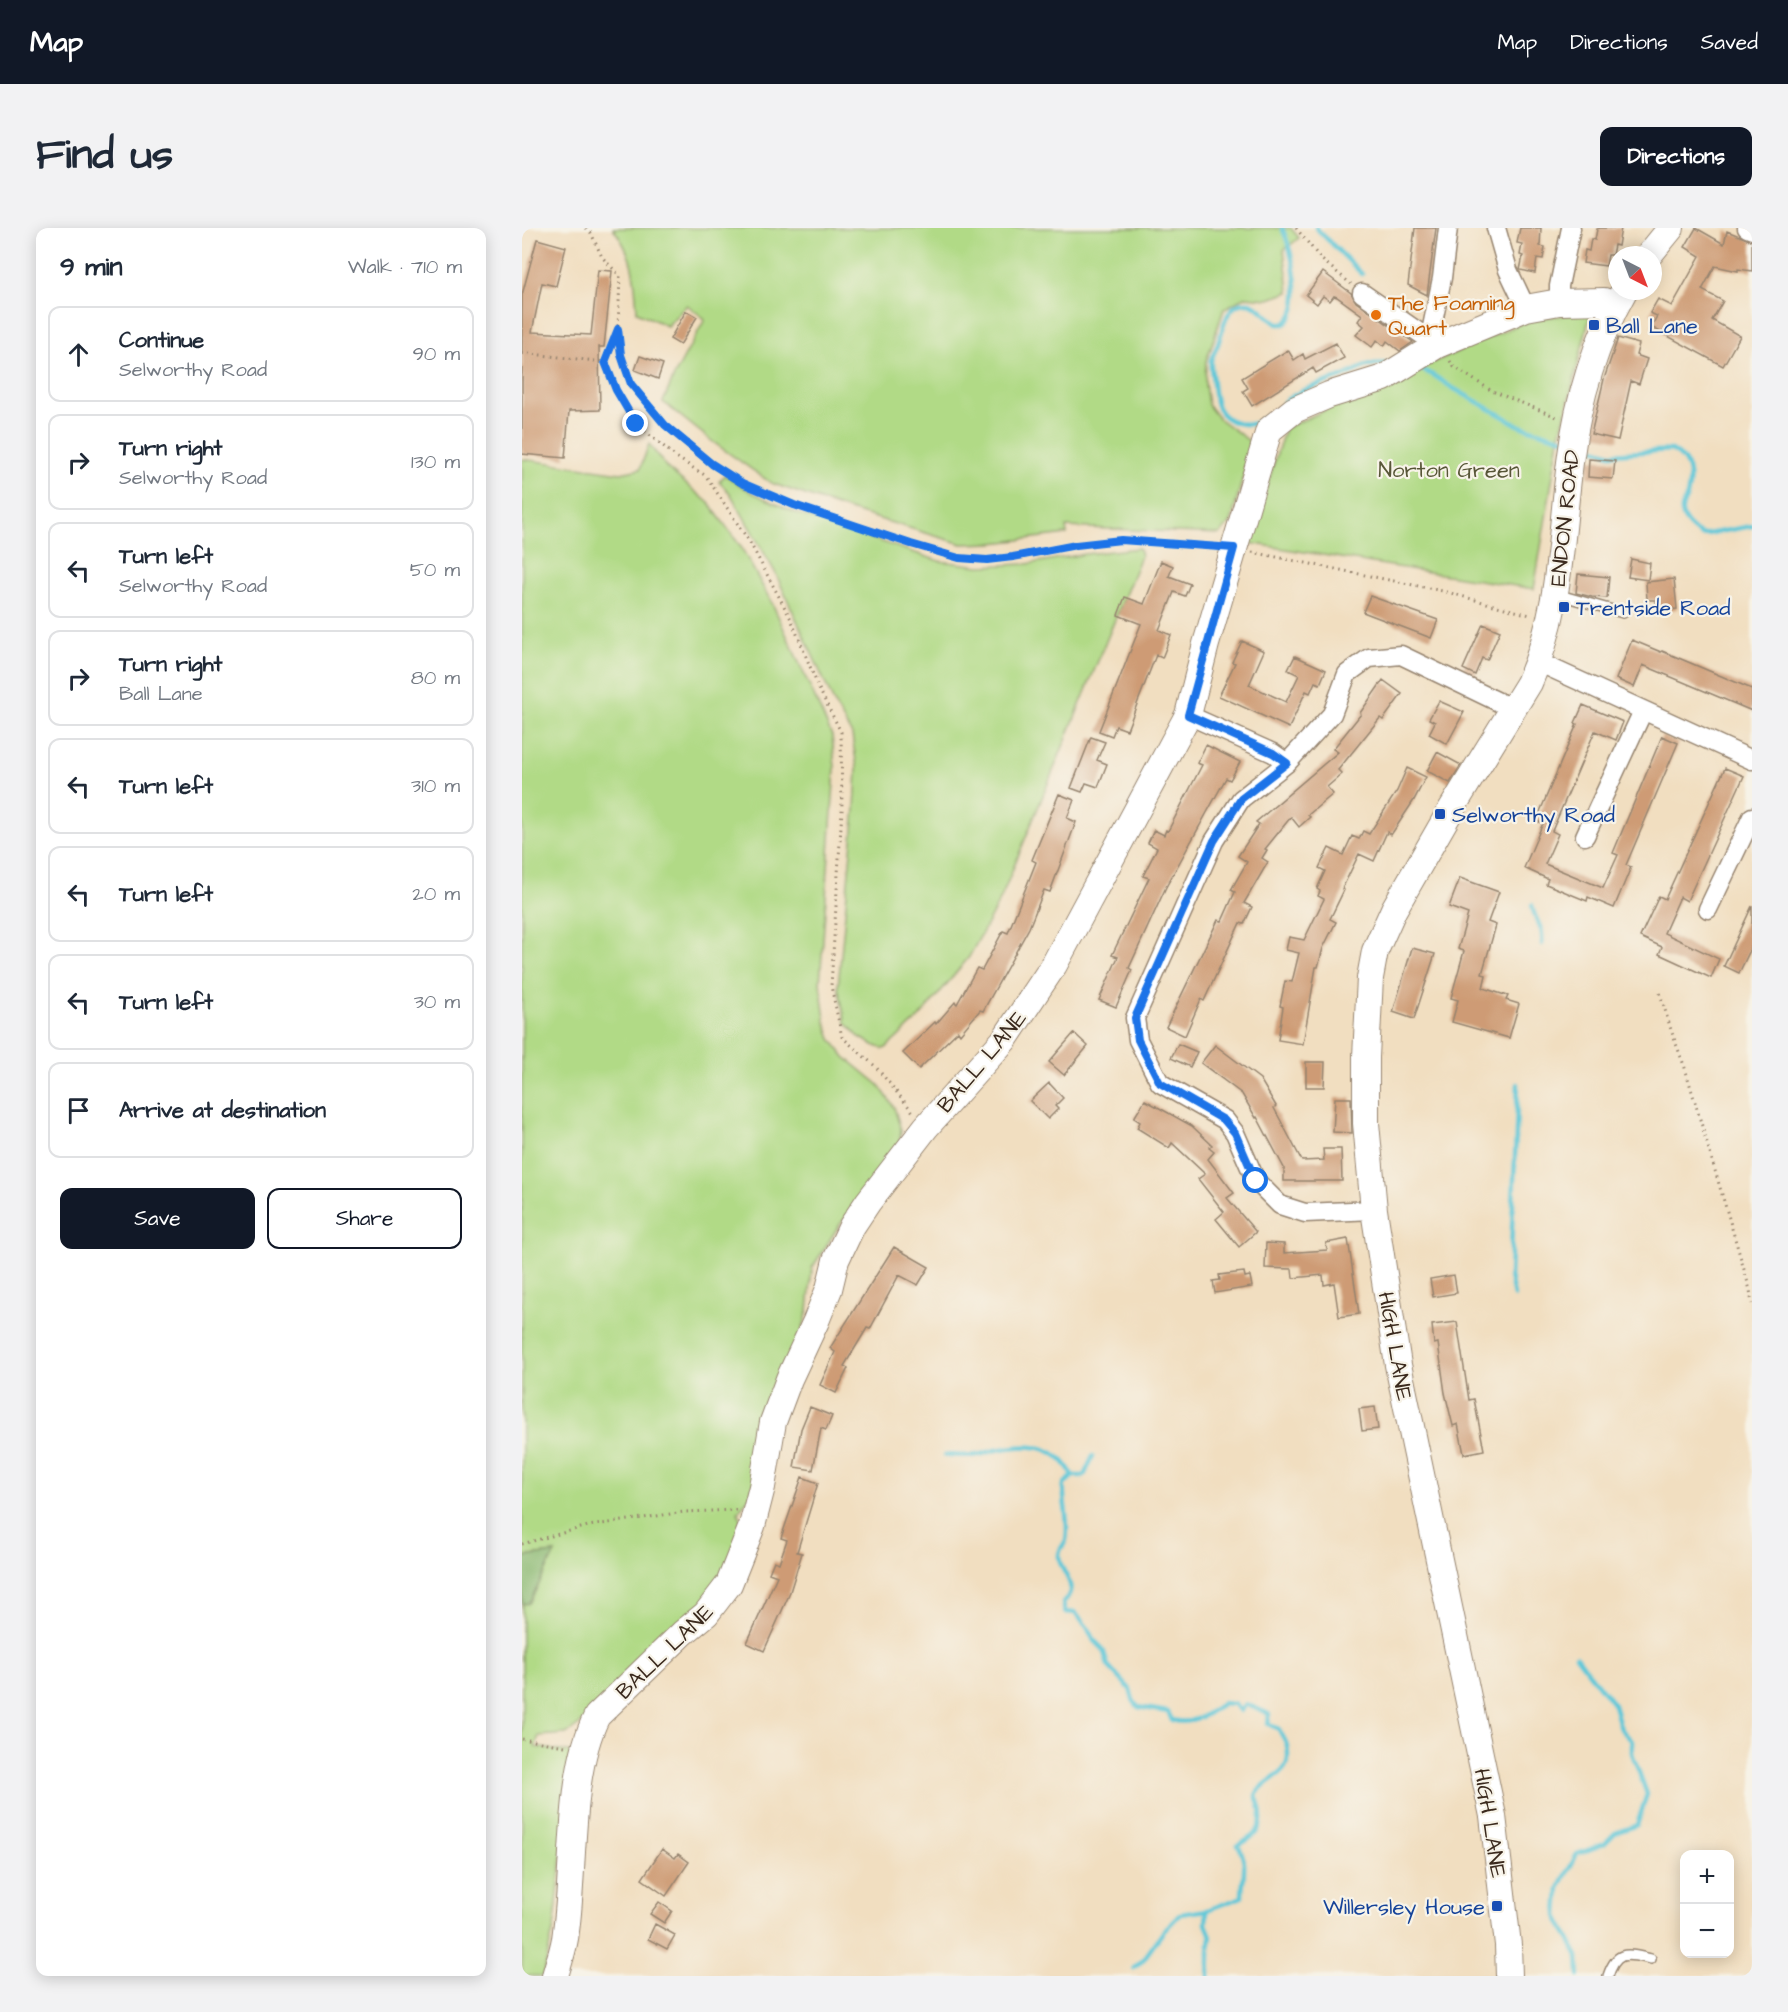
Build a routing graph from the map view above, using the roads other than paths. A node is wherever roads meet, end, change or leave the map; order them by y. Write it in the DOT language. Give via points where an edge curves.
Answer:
graph roads {
  1 [pos="1449,228"];
  2 [pos="1496,228"];
  3 [pos="1571,228"];
  4 [pos="1671,228"];
  5 [pos="1747,228"];
  6 [pos="1752,230"];
  7 [pos="1656,246"];
  8 [pos="1362,293"];
  9 [pos="1609,300"];
  10 [pos="1619,300"];
  11 [pos="1559,302"];
  12 [pos="1526,308"];
  13 [pos="1433,348"];
  14 [pos="1556,594"];
  15 [pos="1623,613"];
  16 [pos="1538,662"];
  17 [pos="1513,709"];
  18 [pos="1643,711"];
  19 [pos="1188,715"];
  20 [pos="1494,739"];
  21 [pos="1752,760"];
  22 [pos="1287,763"];
  23 [pos="1752,817"];
  24 [pos="1584,836"];
  25 [pos="1708,909"];
  26 [pos="1374,1210"];
  27 [pos="1651,1959"];
  28 [pos="555,1976"];
  29 [pos="1509,1976"];
  30 [pos="1608,1976"];
  1 -- 13 [label="street" via="1432,327"];
  2 -- 12 [label="street" via="1508,270"];
  3 -- 11 [label="street"];
  4 -- 7 [label="street"];
  5 -- 6 [label="street"];
  8 -- 13 [label="street"];
  9 -- 11 [label="street, BALL LANE"];
  10 -- 14 [label="street, ENDON ROAD" via="1594,359 1576,423"];
  11 -- 12 [label="street, BALL LANE"];
  12 -- 13 [label="street, BALL LANE"];
  13 -- 19 [label="street, BALL LANE" via="1384,378 1294,410 1269,430"];
  14 -- 15 [label="lane"];
  14 -- 16 [label="street, ENDON ROAD"];
  16 -- 17 [label="street, ENDON ROAD"];
  16 -- 18 [label="street"];
  17 -- 20 [label="street, ENDON ROAD"];
  17 -- 22 [label="street" via="1401,655 1369,658 1347,674 1332,714"];
  18 -- 21 [label="street"];
  18 -- 24 [label="street"];
  19 -- 22 [label="street"];
  19 -- 28 [label="street, BALL LANE" via="1054,965 1004,1040 926,1127 852,1226 773,1422 752,1526 729,1584 706,1614 597,1716 588,1733 578,1794 566,1933"];
  20 -- 26 [label="street, HIGH LANE" via="1394,909 1375,951 1366,1057 1366,1123"];
  22 -- 26 [label="street" via="1241,799 1214,841 1135,1018 1138,1040 1160,1083 1224,1120 1235,1133 1256,1181 1280,1205 1305,1213"];
  23 -- 25 [label="street"];
  26 -- 29 [label="street, HIGH LANE" via="1398,1365 1493,1816"];
  27 -- 30 [label="lane" via="1621,1956 1615,1959"];
}
